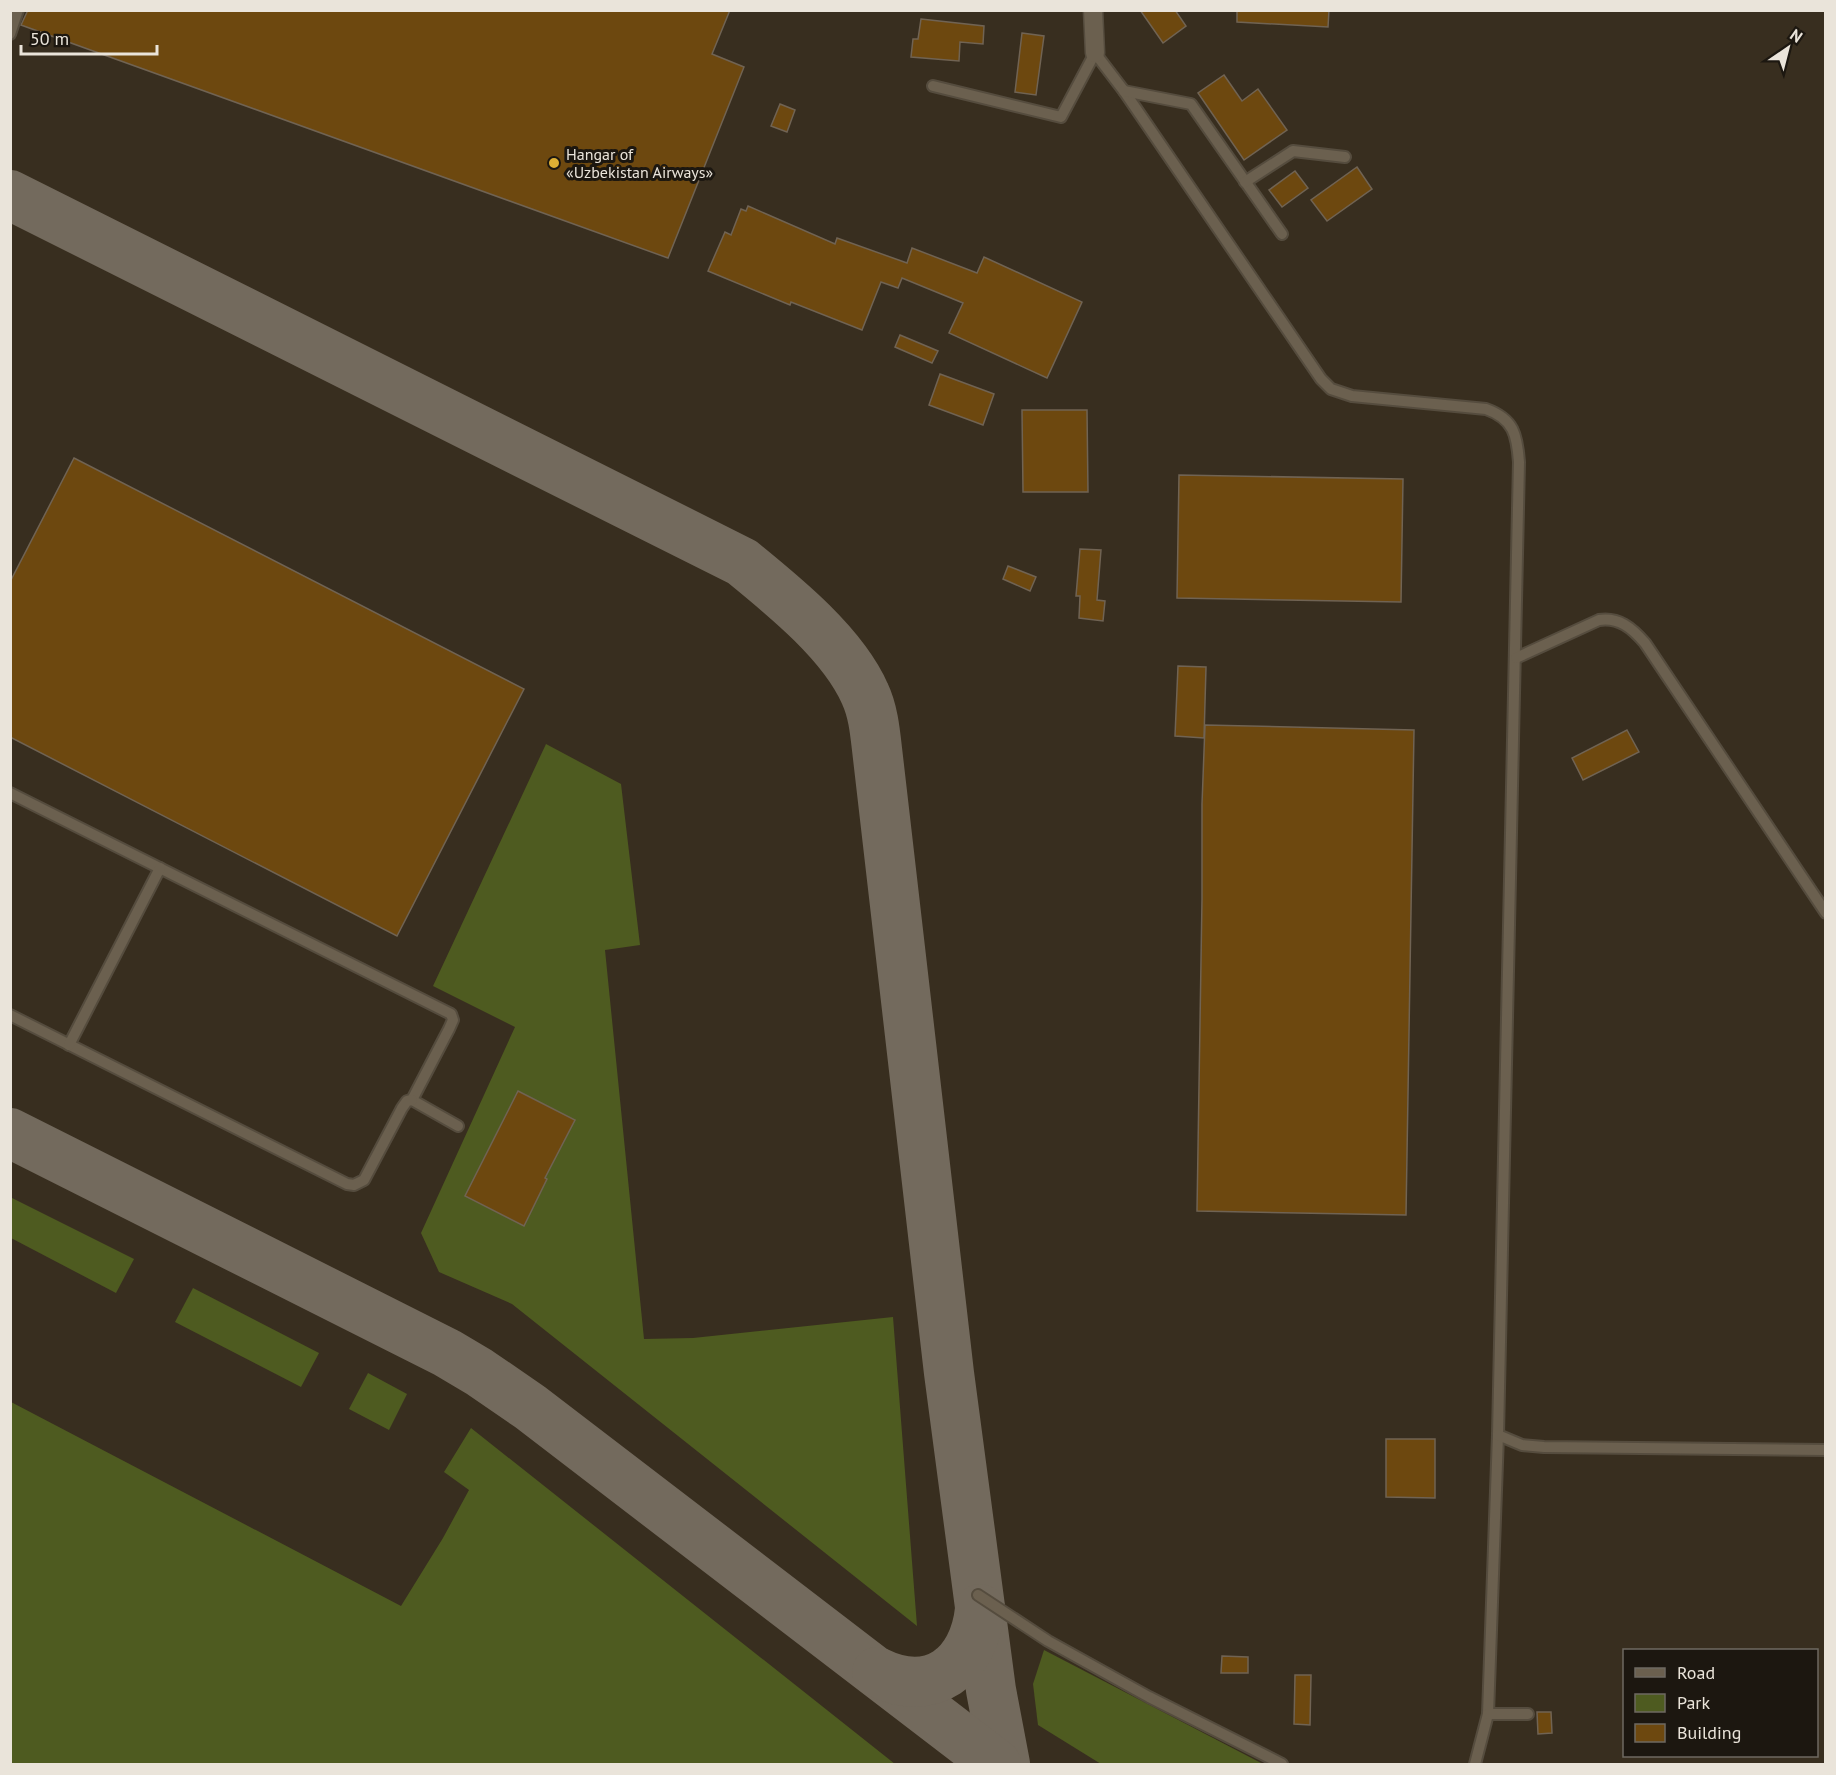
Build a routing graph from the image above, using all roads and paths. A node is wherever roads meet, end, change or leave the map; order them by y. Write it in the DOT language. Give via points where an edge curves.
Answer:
graph roads {
  1 [pos="18,10"];
  2 [pos="1093,10"];
  3 [pos="10,34"];
  4 [pos="1095,53"];
  5 [pos="933,86"];
  6 [pos="1124,91"];
  7 [pos="1345,157"];
  8 [pos="1245,182"];
  9 [pos="1282,234"];
  10 [pos="1516,658"];
  11 [pos="10,794"];
  12 [pos="160,868"];
  13 [pos="1826,914"];
  14 [pos="10,1015"];
  15 [pos="69,1045"];
  16 [pos="412,1100"];
  17 [pos="458,1126"];
  18 [pos="1498,1435"];
  19 [pos="1826,1450"];
  20 [pos="978,1595"];
  21 [pos="1488,1714"];
  22 [pos="1528,1714"];
  23 [pos="1282,1764"];
  24 [pos="1475,1764"];
  1 -- 3 [label="lane"];
  2 -- 4 [label="street"];
  4 -- 5 [label="lane" via="1061,117"];
  4 -- 6 [label="lane"];
  6 -- 8 [label="lane" via="1191,104"];
  6 -- 10 [label="lane" via="1331,389 1352,396 1486,409 1509,422 1519,462"];
  7 -- 8 [label="lane" via="1293,151"];
  8 -- 9 [label="lane"];
  10 -- 13 [label="lane" via="1599,620 1617,621 1635,632"];
  10 -- 18 [label="lane"];
  11 -- 12 [label="lane"];
  12 -- 15 [label="lane"];
  12 -- 16 [label="lane" via="451,1014 449,1029"];
  14 -- 15 [label="lane"];
  15 -- 16 [label="lane" via="337,1180 354,1185 364,1180 402,1108"];
  16 -- 17 [label="lane"];
  18 -- 19 [label="lane" via="1522,1445 1544,1447"];
  18 -- 21 [label="lane"];
  20 -- 23 [label="lane" via="1048,1641"];
  21 -- 22 [label="lane"];
  21 -- 24 [label="lane"];
}
